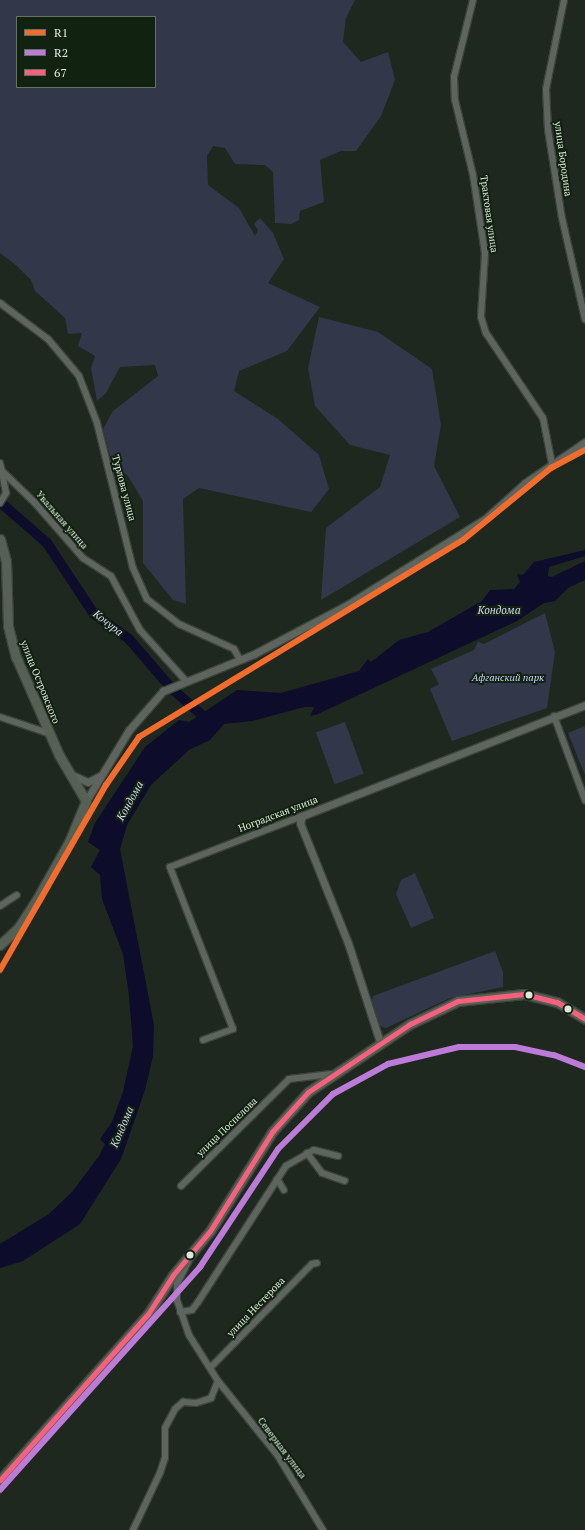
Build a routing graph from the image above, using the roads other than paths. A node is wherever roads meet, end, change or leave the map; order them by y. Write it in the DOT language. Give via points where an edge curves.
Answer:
graph roads {
  1 [pos="564,0"];
  2 [pos="475,1"];
  3 [pos="0,303"];
  4 [pos="585,319"];
  5 [pos="585,442"];
  6 [pos="0,463"];
  7 [pos="552,464"];
  8 [pos="2,472"];
  9 [pos="0,503"];
  10 [pos="0,539"];
  11 [pos="3,559"];
  12 [pos="240,660"];
  13 [pos="182,682"];
  14 [pos="585,705"];
  15 [pos="554,716"];
  16 [pos="0,717"];
  17 [pos="48,733"];
  18 [pos="69,773"];
  19 [pos="100,776"];
  20 [pos="585,800"];
  21 [pos="86,801"];
  22 [pos="302,816"];
  23 [pos="17,895"];
  24 [pos="0,906"];
  25 [pos="0,945"];
  26 [pos="585,1019"];
  27 [pos="203,1040"];
  28 [pos="380,1042"];
  29 [pos="332,1074"];
  30 [pos="307,1154"];
  31 [pos="338,1156"];
  32 [pos="277,1179"];
  33 [pos="345,1181"];
  34 [pos="181,1186"];
  35 [pos="284,1190"];
  36 [pos="193,1253"];
  37 [pos="317,1263"];
  38 [pos="180,1312"];
  39 [pos="211,1367"];
  40 [pos="218,1381"];
  41 [pos="0,1480"];
  42 [pos="133,1530"];
  43 [pos="323,1530"];
  1 -- 4 [label="street, улица Бородина" via="546,90 548,130 562,218"];
  2 -- 7 [label="street, Трактовая улица" via="454,77 455,100 473,175 485,253 481,317 486,333 543,418"];
  3 -- 12 [label="street, Турлова улица" via="48,339 79,376 97,423 132,568 147,598 174,621 234,649"];
  5 -- 7 [label="street"];
  6 -- 8 [label="street"];
  7 -- 12 [label="street" via="486,518 408,568 347,605"];
  8 -- 9 [label="street" via="3,496"];
  8 -- 13 [label="street, Увальная улица" via="35,503 83,558 111,576 140,630"];
  10 -- 11 [label="main road, улица Островского"];
  11 -- 17 [label="main road, улица Островского" via="8,626 16,657"];
  12 -- 13 [label="street"];
  13 -- 19 [label="street" via="163,691 129,730"];
  14 -- 15 [label="street, Ноградская улица"];
  15 -- 20 [label="street"];
  15 -- 22 [label="street, Ноградская улица"];
  16 -- 17 [label="street"];
  17 -- 18 [label="main road, улица Островского"];
  18 -- 19 [label="street" via="84,782"];
  18 -- 21 [label="main road, улица Островского"];
  19 -- 21 [label="street"];
  21 -- 25 [label="main road" via="69,842 37,899 18,928"];
  22 -- 27 [label="street, Ноградская улица" via="170,867 233,1029"];
  22 -- 28 [label="street" via="300,823 324,879"];
  23 -- 24 [label="street"];
  26 -- 28 [label="main road" via="544,998 524,994 480,997 438,1009"];
  28 -- 29 [label="main road"];
  29 -- 34 [label="street, улица Поспелова" via="289,1079"];
  29 -- 36 [label="main road" via="308,1092 272,1132"];
  30 -- 31 [label="street" via="321,1151"];
  30 -- 32 [label="street" via="286,1166"];
  30 -- 33 [label="street" via="322,1173"];
  32 -- 35 [label="street"];
  32 -- 38 [label="street" via="198,1302 192,1310"];
  36 -- 38 [label="street" via="177,1284"];
  36 -- 41 [label="main road" via="148,1314"];
  37 -- 39 [label="street, улица Нестерова" via="312,1264"];
  38 -- 39 [label="street" via="188,1334"];
  39 -- 40 [label="street"];
  40 -- 42 [label="street" via="211,1398 196,1403 183,1402 165,1428 166,1458"];
  40 -- 43 [label="street, Северная улица" via="278,1456"];
}
